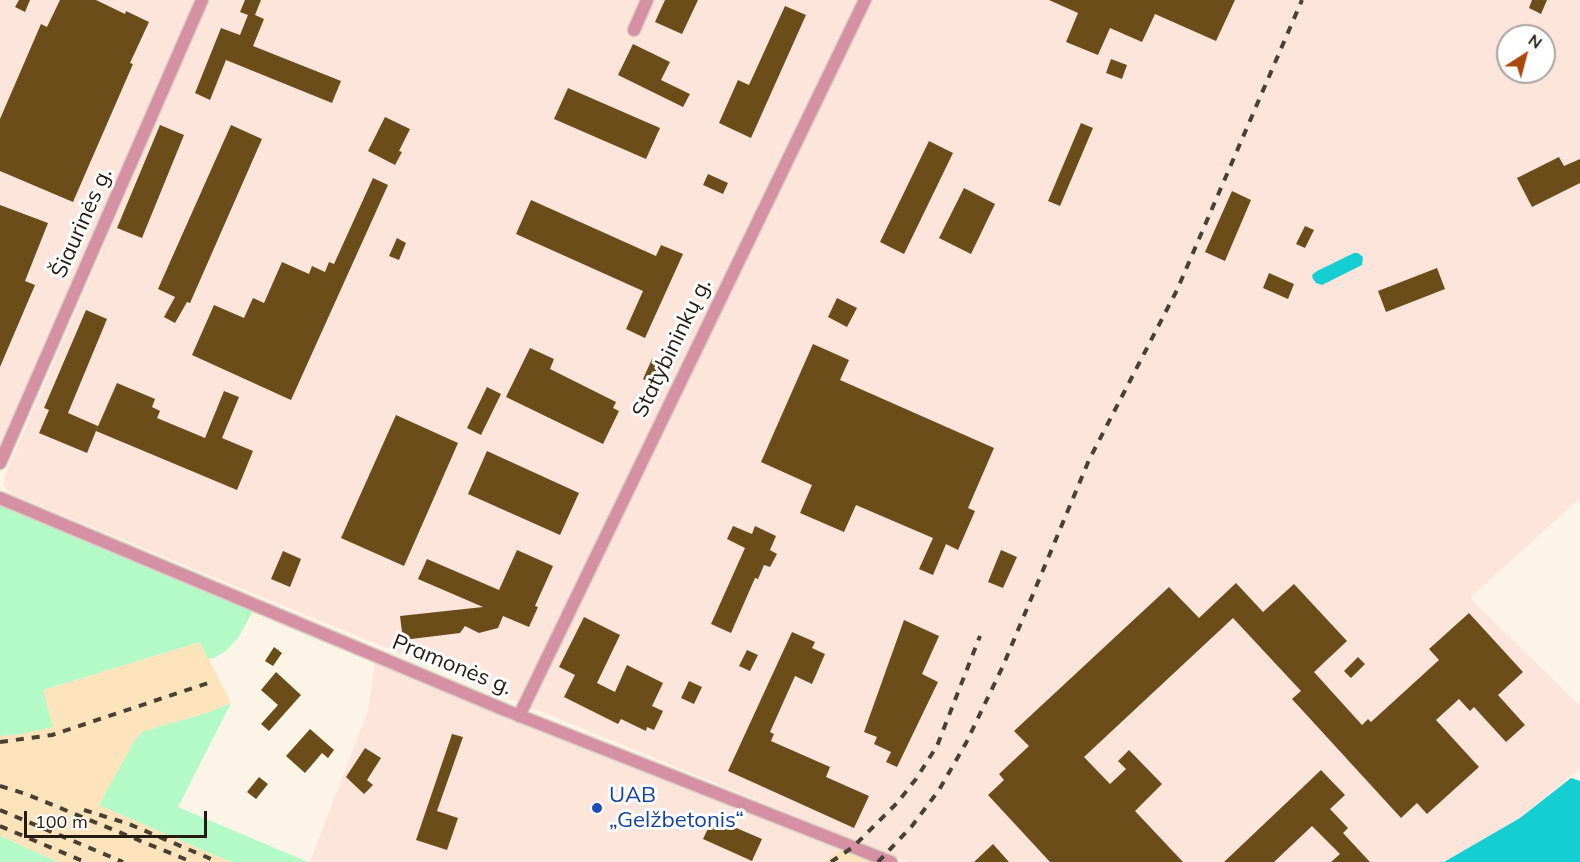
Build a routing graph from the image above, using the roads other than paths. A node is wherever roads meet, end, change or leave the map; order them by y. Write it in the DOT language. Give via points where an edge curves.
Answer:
graph roads {
  1 [pos="202,0"];
  2 [pos="647,0"];
  3 [pos="865,0"];
  4 [pos="634,30"];
  5 [pos="0,463"];
  6 [pos="0,498"];
  7 [pos="519,716"];
  8 [pos="891,862"];
  1 -- 5 [label="street, Šiaurinės g."];
  2 -- 4 [label="street"];
  3 -- 7 [label="street, Statybininkų g."];
  6 -- 7 [label="street, Pramonės g."];
  7 -- 8 [label="street, Pramonės g."];
}
